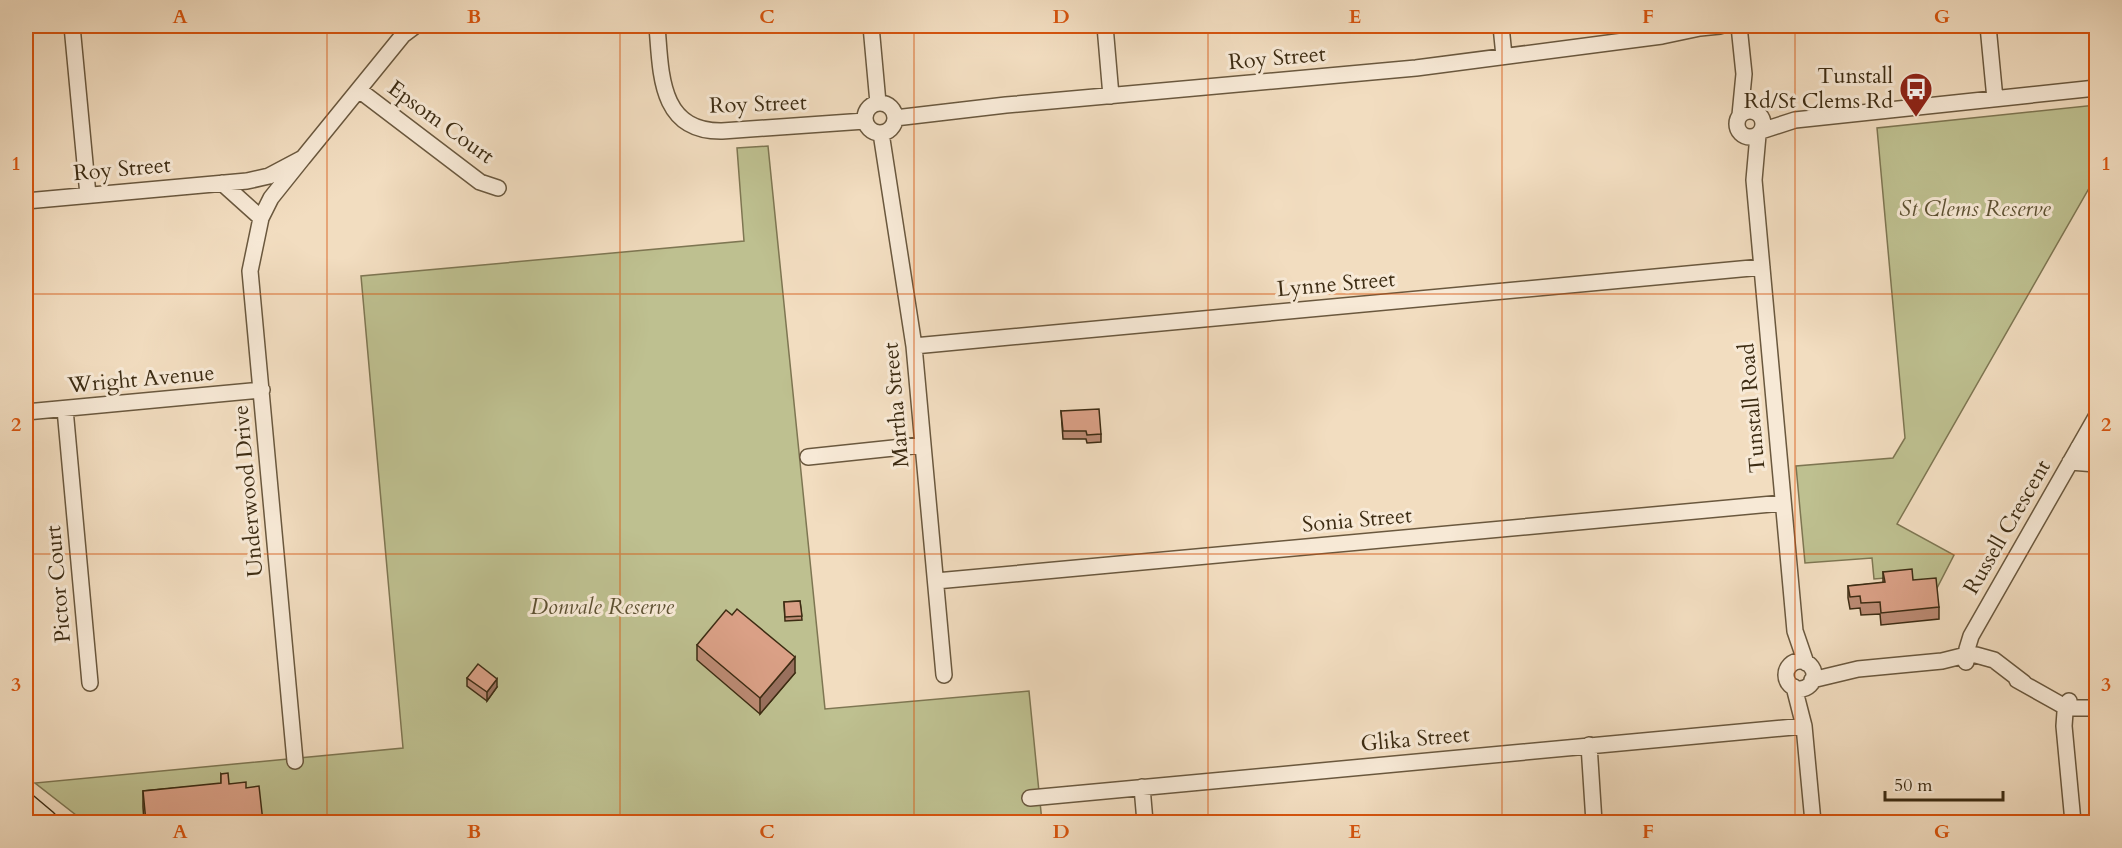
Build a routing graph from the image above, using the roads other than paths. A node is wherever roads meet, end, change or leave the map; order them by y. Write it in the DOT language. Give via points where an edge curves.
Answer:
graph roads {
  1 [pos="72,26"];
  2 [pos="415,26"];
  3 [pos="657,26"];
  4 [pos="871,26"];
  5 [pos="1105,26"];
  6 [pos="1501,26"];
  7 [pos="1720,26"];
  8 [pos="1988,26"];
  9 [pos="1740,30"];
  10 [pos="1662,36"];
  11 [pos="1504,56"];
  12 [pos="1744,74"];
  13 [pos="2097,88"];
  14 [pos="359,90"];
  15 [pos="1111,96"];
  16 [pos="1995,99"];
  17 [pos="878,103"];
  18 [pos="1740,115"];
  19 [pos="895,118"];
  20 [pos="865,121"];
  21 [pos="1759,124"];
  22 [pos="881,133"];
  23 [pos="1742,135"];
  24 [pos="303,158"];
  25 [pos="1754,180"];
  26 [pos="222,183"];
  27 [pos="498,188"];
  28 [pos="88,195"];
  29 [pos="26,201"];
  30 [pos="261,218"];
  31 [pos="1762,267"];
  32 [pos="914,346"];
  33 [pos="262,390"];
  34 [pos="65,409"];
  35 [pos="26,412"];
  36 [pos="2097,417"];
  37 [pos="922,445"];
  38 [pos="2078,448"];
  39 [pos="2097,454"];
  40 [pos="808,457"];
  41 [pos="2070,462"];
  42 [pos="2097,464"];
  43 [pos="1783,503"];
  44 [pos="936,581"];
  45 [pos="1966,659"];
  46 [pos="1803,674"];
  47 [pos="944,675"];
  48 [pos="90,683"];
  49 [pos="2097,698"];
  50 [pos="2063,703"];
  51 [pos="2097,708"];
  52 [pos="1804,726"];
  53 [pos="1589,745"];
  54 [pos="295,761"];
  55 [pos="1142,787"];
  56 [pos="1030,798"];
  57 [pos="26,806"];
  58 [pos="45,822"];
  59 [pos="1145,822"];
  60 [pos="1594,822"];
  61 [pos="1813,822"];
  62 [pos="2073,822"];
  1 -- 28 [label="street"];
  2 -- 14 [label="street, Roy Street" via="403,35"];
  3 -- 20 [label="street, Roy Street" via="663,89 677,115 691,125 706,131 722,131"];
  4 -- 17 [label="street"];
  5 -- 15 [label="street"];
  6 -- 11 [label="street"];
  7 -- 10 [label="street, Roy Street"];
  8 -- 16 [label="street"];
  9 -- 10 [label="street, Roy Street" via="1700,37"];
  9 -- 12 [label="street, Tunstall Road"];
  10 -- 11 [label="street, Roy Street"];
  11 -- 15 [label="street, Roy Street" via="1416,68"];
  12 -- 18 [label="street, Tunstall Road"];
  12 -- 21 [label="street, Tunstall Road"];
  13 -- 16 [label="street"];
  14 -- 24 [label="street, Roy Street"];
  14 -- 27 [label="street, Epsom Court" via="480,182"];
  15 -- 19 [label="street, Roy Street"];
  16 -- 21 [label="street"];
  17 -- 19 [label="street" via="890,107"];
  17 -- 20 [label="street" via="868,110"];
  18 -- 21 [label="street" via="1748,111"];
  18 -- 23 [label="street" via="1736,123"];
  19 -- 22 [label="street" via="891,128"];
  20 -- 22 [label="street" via="871,130"];
  21 -- 23 [label="street" via="1750,137"];
  21 -- 25 [label="street, Tunstall Road"];
  22 -- 32 [label="street, Martha Street"];
  23 -- 25 [label="street, Tunstall Road"];
  24 -- 26 [label="street, Roy Street" via="269,176"];
  24 -- 30 [label="street, Roy Street" via="271,198"];
  25 -- 31 [label="street, Tunstall Road"];
  26 -- 28 [label="street, Roy Street"];
  26 -- 30 [label="street"];
  28 -- 29 [label="street, Roy Street"];
  30 -- 33 [label="street, Underwood Drive" via="250,271"];
  31 -- 32 [label="street, Lynne Street"];
  31 -- 43 [label="street, Tunstall Road"];
  32 -- 37 [label="street, Martha Street"];
  33 -- 34 [label="street, Wright Avenue"];
  33 -- 54 [label="street, Underwood Drive"];
  34 -- 35 [label="street, Wright Avenue"];
  34 -- 48 [label="street, Pictor Court"];
  36 -- 38 [label="street, Russell Crescent"];
  37 -- 40 [label="street"];
  37 -- 44 [label="street, Martha Street"];
  38 -- 39 [label="street"];
  38 -- 41 [label="street, Russell Crescent"];
  41 -- 42 [label="street"];
  41 -- 45 [label="street, Russell Crescent" via="1971,636"];
  43 -- 44 [label="street, Sonia Street"];
  43 -- 46 [label="street, Tunstall Road"];
  44 -- 47 [label="street, Martha Street"];
  45 -- 46 [label="street"];
  45 -- 50 [label="street" via="1976,655 1994,660 2024,683"];
  46 -- 52 [label="street, Tunstall Road"];
  49 -- 50 [label="street"];
  50 -- 51 [label="street"];
  50 -- 62 [label="street"];
  52 -- 53 [label="street, Glika Street"];
  52 -- 61 [label="street, Tunstall Road"];
  53 -- 55 [label="street, Glika Street"];
  53 -- 60 [label="street"];
  55 -- 56 [label="street, Glika Street"];
  55 -- 59 [label="street"];
  57 -- 58 [label="main road"];
}
